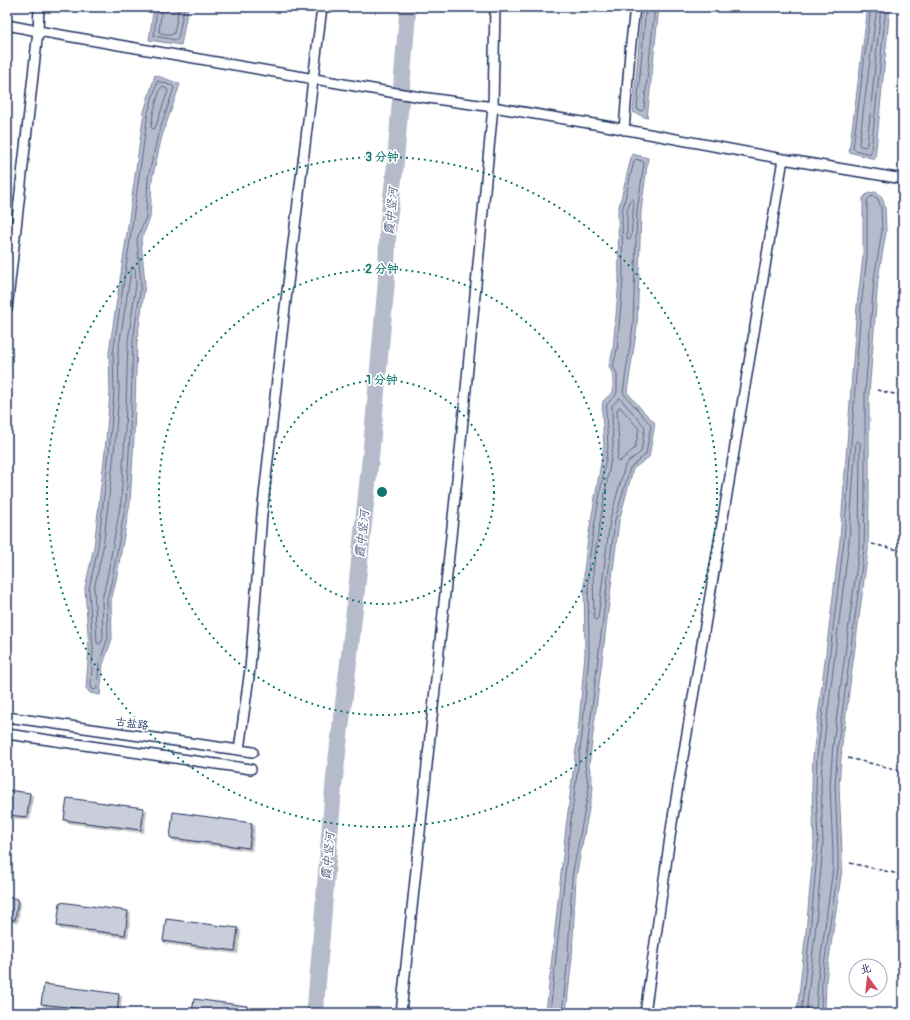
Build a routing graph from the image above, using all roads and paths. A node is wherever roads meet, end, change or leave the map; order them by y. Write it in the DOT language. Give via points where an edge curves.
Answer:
graph roads {
  1 [pos="40,7"];
  2 [pos="322,7"];
  3 [pos="495,7"];
  4 [pos="635,7"];
  5 [pos="7,25"];
  6 [pos="38,31"];
  7 [pos="312,78"];
  8 [pos="493,107"];
  9 [pos="624,130"];
  10 [pos="783,159"];
  11 [pos="903,179"];
  12 [pos="7,309"];
  13 [pos="877,390"];
  14 [pos="903,396"];
  15 [pos="872,544"];
  16 [pos="903,551"];
  17 [pos="7,717"];
  18 [pos="7,734"];
  19 [pos="239,750"];
  20 [pos="253,752"];
  21 [pos="848,758"];
  22 [pos="251,770"];
  23 [pos="903,770"];
  24 [pos="850,863"];
  25 [pos="903,875"];
  26 [pos="401,1013"];
  27 [pos="645,1013"];
  1 -- 6 [label="street"];
  2 -- 7 [label="street"];
  3 -- 8 [label="street"];
  4 -- 9 [label="street"];
  5 -- 6 [label="street"];
  6 -- 7 [label="street"];
  6 -- 12 [label="street"];
  7 -- 8 [label="street"];
  7 -- 19 [label="street" via="262,522 250,669"];
  8 -- 9 [label="street"];
  8 -- 26 [label="street"];
  9 -- 10 [label="street"];
  10 -- 11 [label="street"];
  10 -- 27 [label="street" via="672,823"];
  13 -- 14 [label="path"];
  15 -- 16 [label="path"];
  17 -- 19 [label="street, 古盐路"];
  18 -- 22 [label="street"];
  19 -- 20 [label="street, 古盐路"];
  21 -- 23 [label="path"];
  24 -- 25 [label="path"];
}
